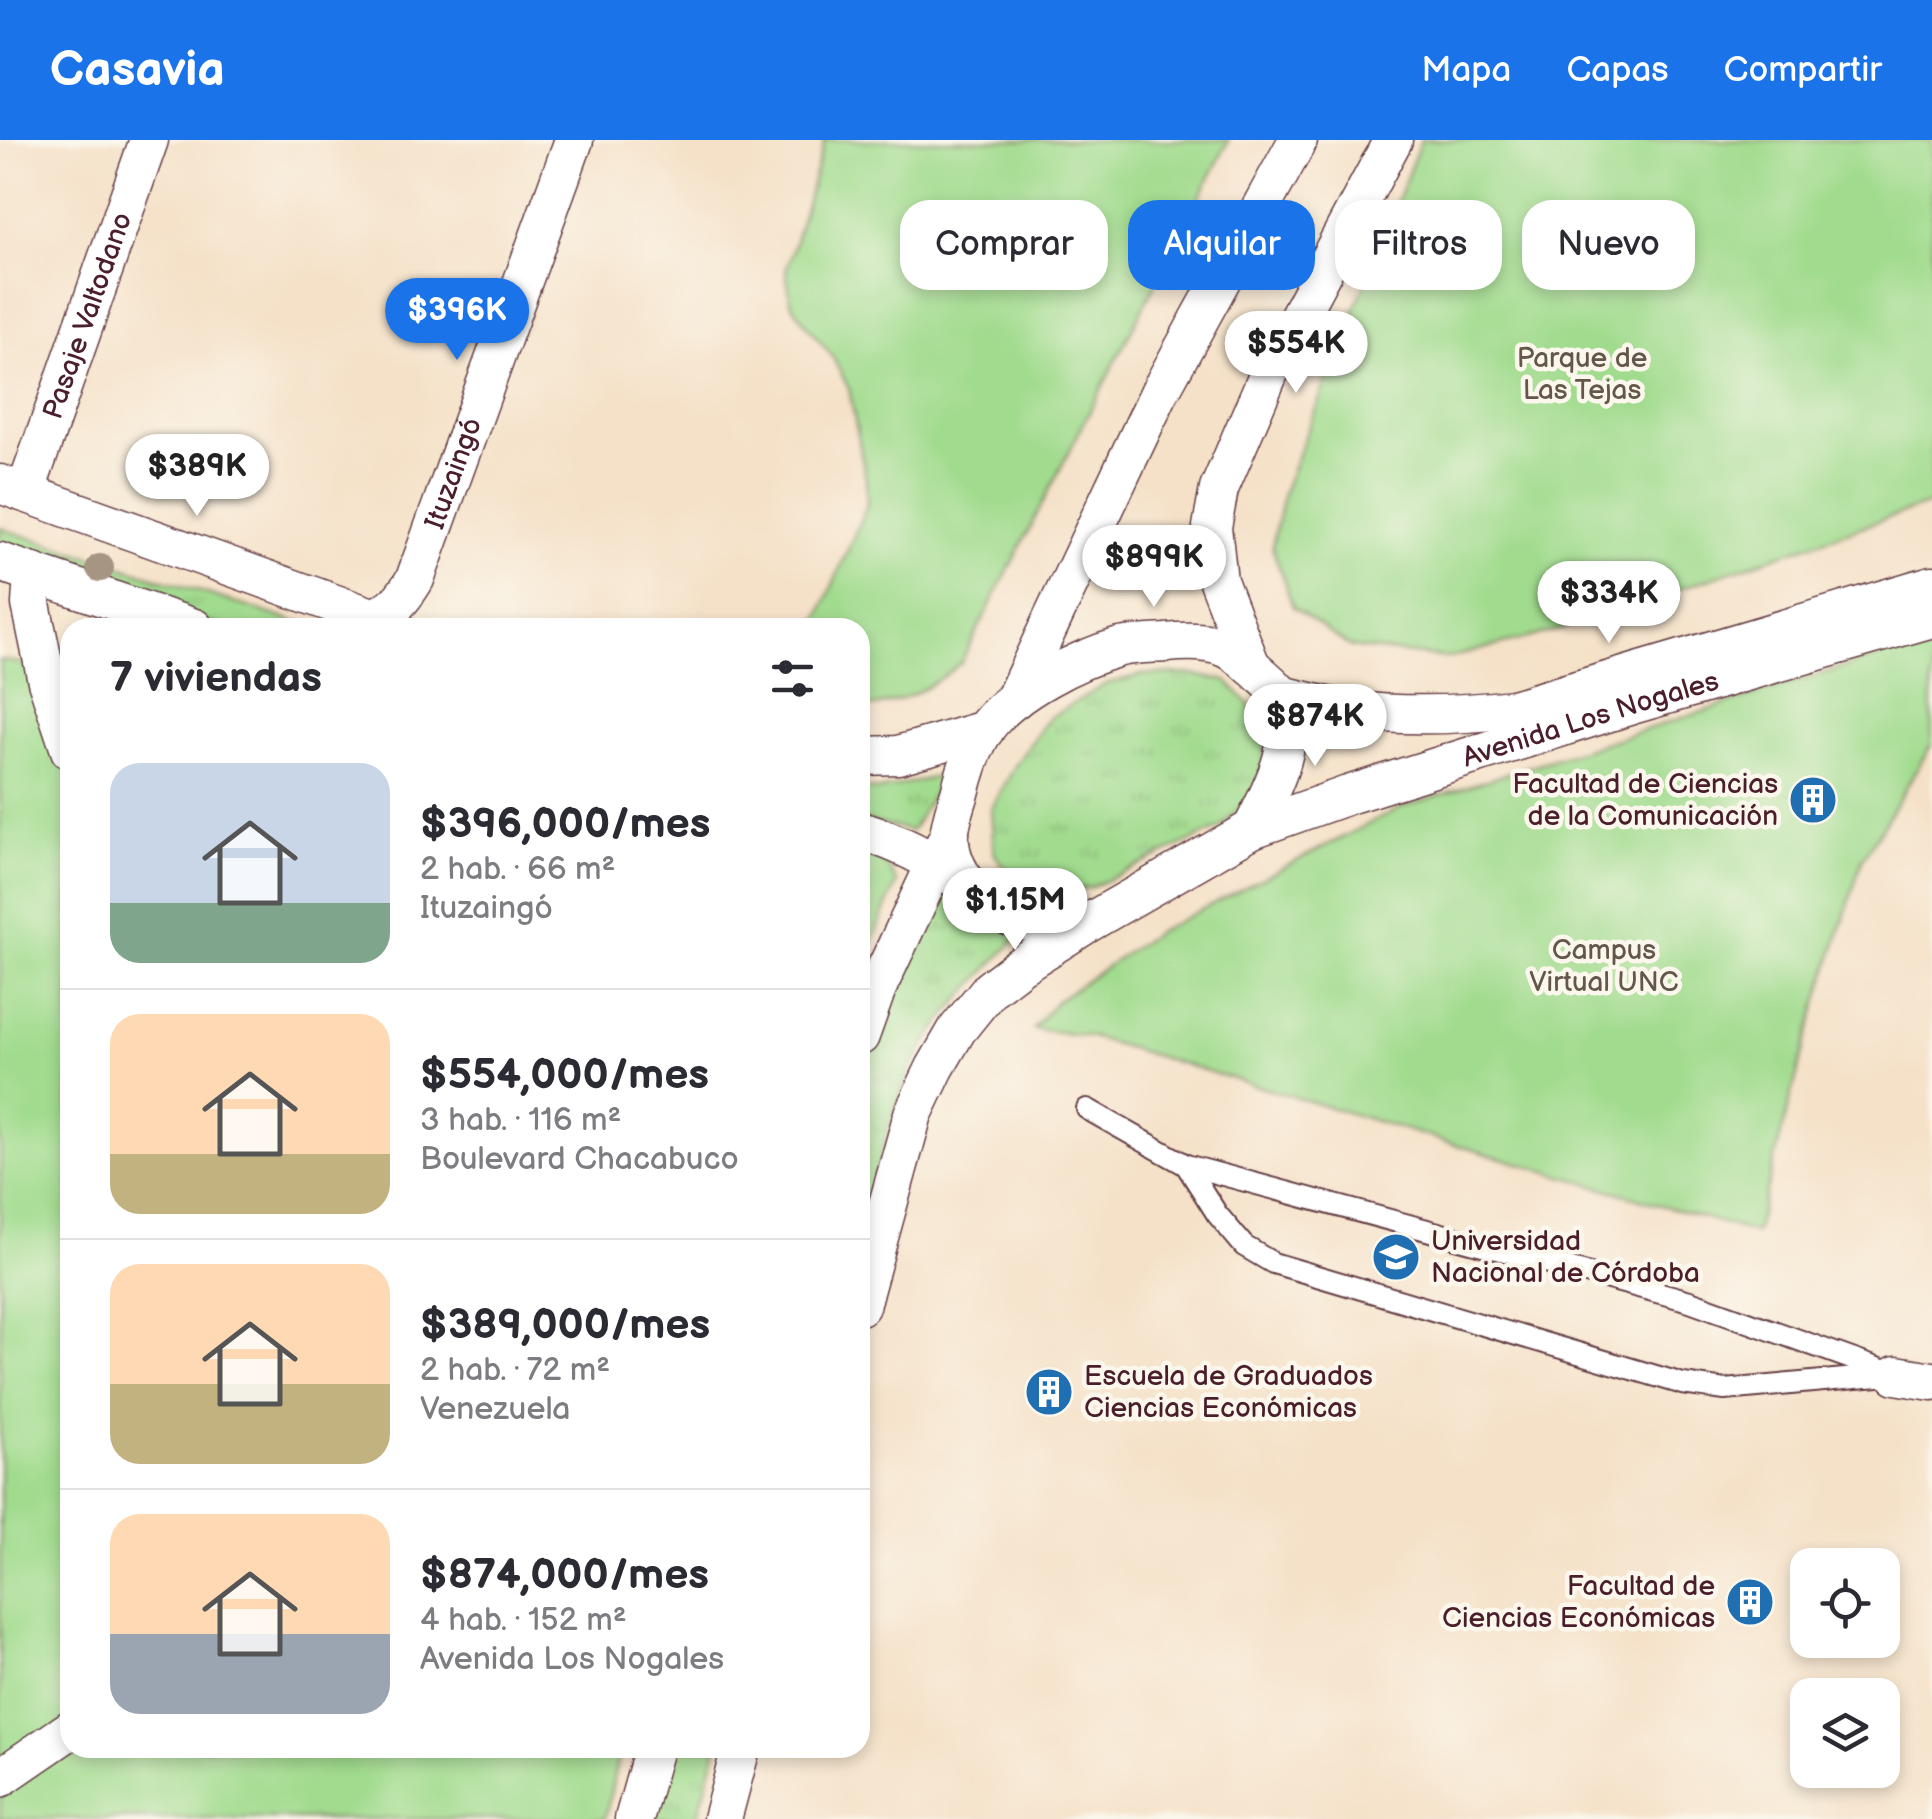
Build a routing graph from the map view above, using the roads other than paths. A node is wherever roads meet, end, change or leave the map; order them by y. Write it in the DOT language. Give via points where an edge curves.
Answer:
graph roads {
  1 [pos="150,140"];
  2 [pos="574,140"];
  3 [pos="1298,140"];
  4 [pos="1392,140"];
  5 [pos="12,489"];
  6 [pos="17,567"];
  7 [pos="1932,585"];
  8 [pos="165,618"];
  9 [pos="372,618"];
  10 [pos="388,618"];
  11 [pos="1932,618"];
  12 [pos="1252,666"];
  13 [pos="1281,695"];
  14 [pos="1014,700"];
  15 [pos="60,720"];
  16 [pos="985,730"];
  17 [pos="870,756"];
  18 [pos="1252,829"];
  19 [pos="870,835"];
  20 [pos="943,848"];
  21 [pos="1088,923"];
  22 [pos="870,1008"];
  23 [pos="1087,1109"];
  24 [pos="1186,1165"];
  25 [pos="870,1270"];
  26 [pos="1914,1378"];
  27 [pos="60,1737"];
  28 [pos="651,1758"];
  29 [pos="739,1758"];
  30 [pos="0,1778"];
  31 [pos="634,1819"];
  32 [pos="722,1819"];
  1 -- 5 [label="street, Pasaje Valtodano"];
  2 -- 10 [label="street, Ituzaingó" via="415,579"];
  3 -- 14 [label="street" via="1159,392"];
  4 -- 12 [label="street" via="1271,368 1219,489 1212,527 1218,580"];
  5 -- 9 [label="street"];
  6 -- 8 [label="street"];
  6 -- 15 [label="street"];
  7 -- 13 [label="street, Avenida Los Nogales" via="1513,710 1410,714"];
  11 -- 18 [label="street, Avenida Los Nogales" via="1634,704"];
  12 -- 13 [label="street"];
  12 -- 14 [label="street" via="1225,647 1190,641 1123,646 1083,660"];
  13 -- 18 [label="street" via="1287,725 1282,762"];
  14 -- 16 [label="street"];
  16 -- 17 [label="street" via="898,755"];
  16 -- 20 [label="street"];
  18 -- 21 [label="street"];
  19 -- 20 [label="street"];
  20 -- 21 [label="street" via="973,892 994,909 1020,920"];
  20 -- 22 [label="street"];
  21 -- 25 [label="street" via="990,989 957,1030 913,1114"];
  23 -- 24 [label="lane"];
  24 -- 26 [label="lane" via="1690,1301"];
  24 -- 26 [label="lane" via="1244,1246 1273,1263 1697,1386 1725,1390"];
  27 -- 30 [label="street"];
  28 -- 31 [label="street"];
  29 -- 32 [label="street"];
}
